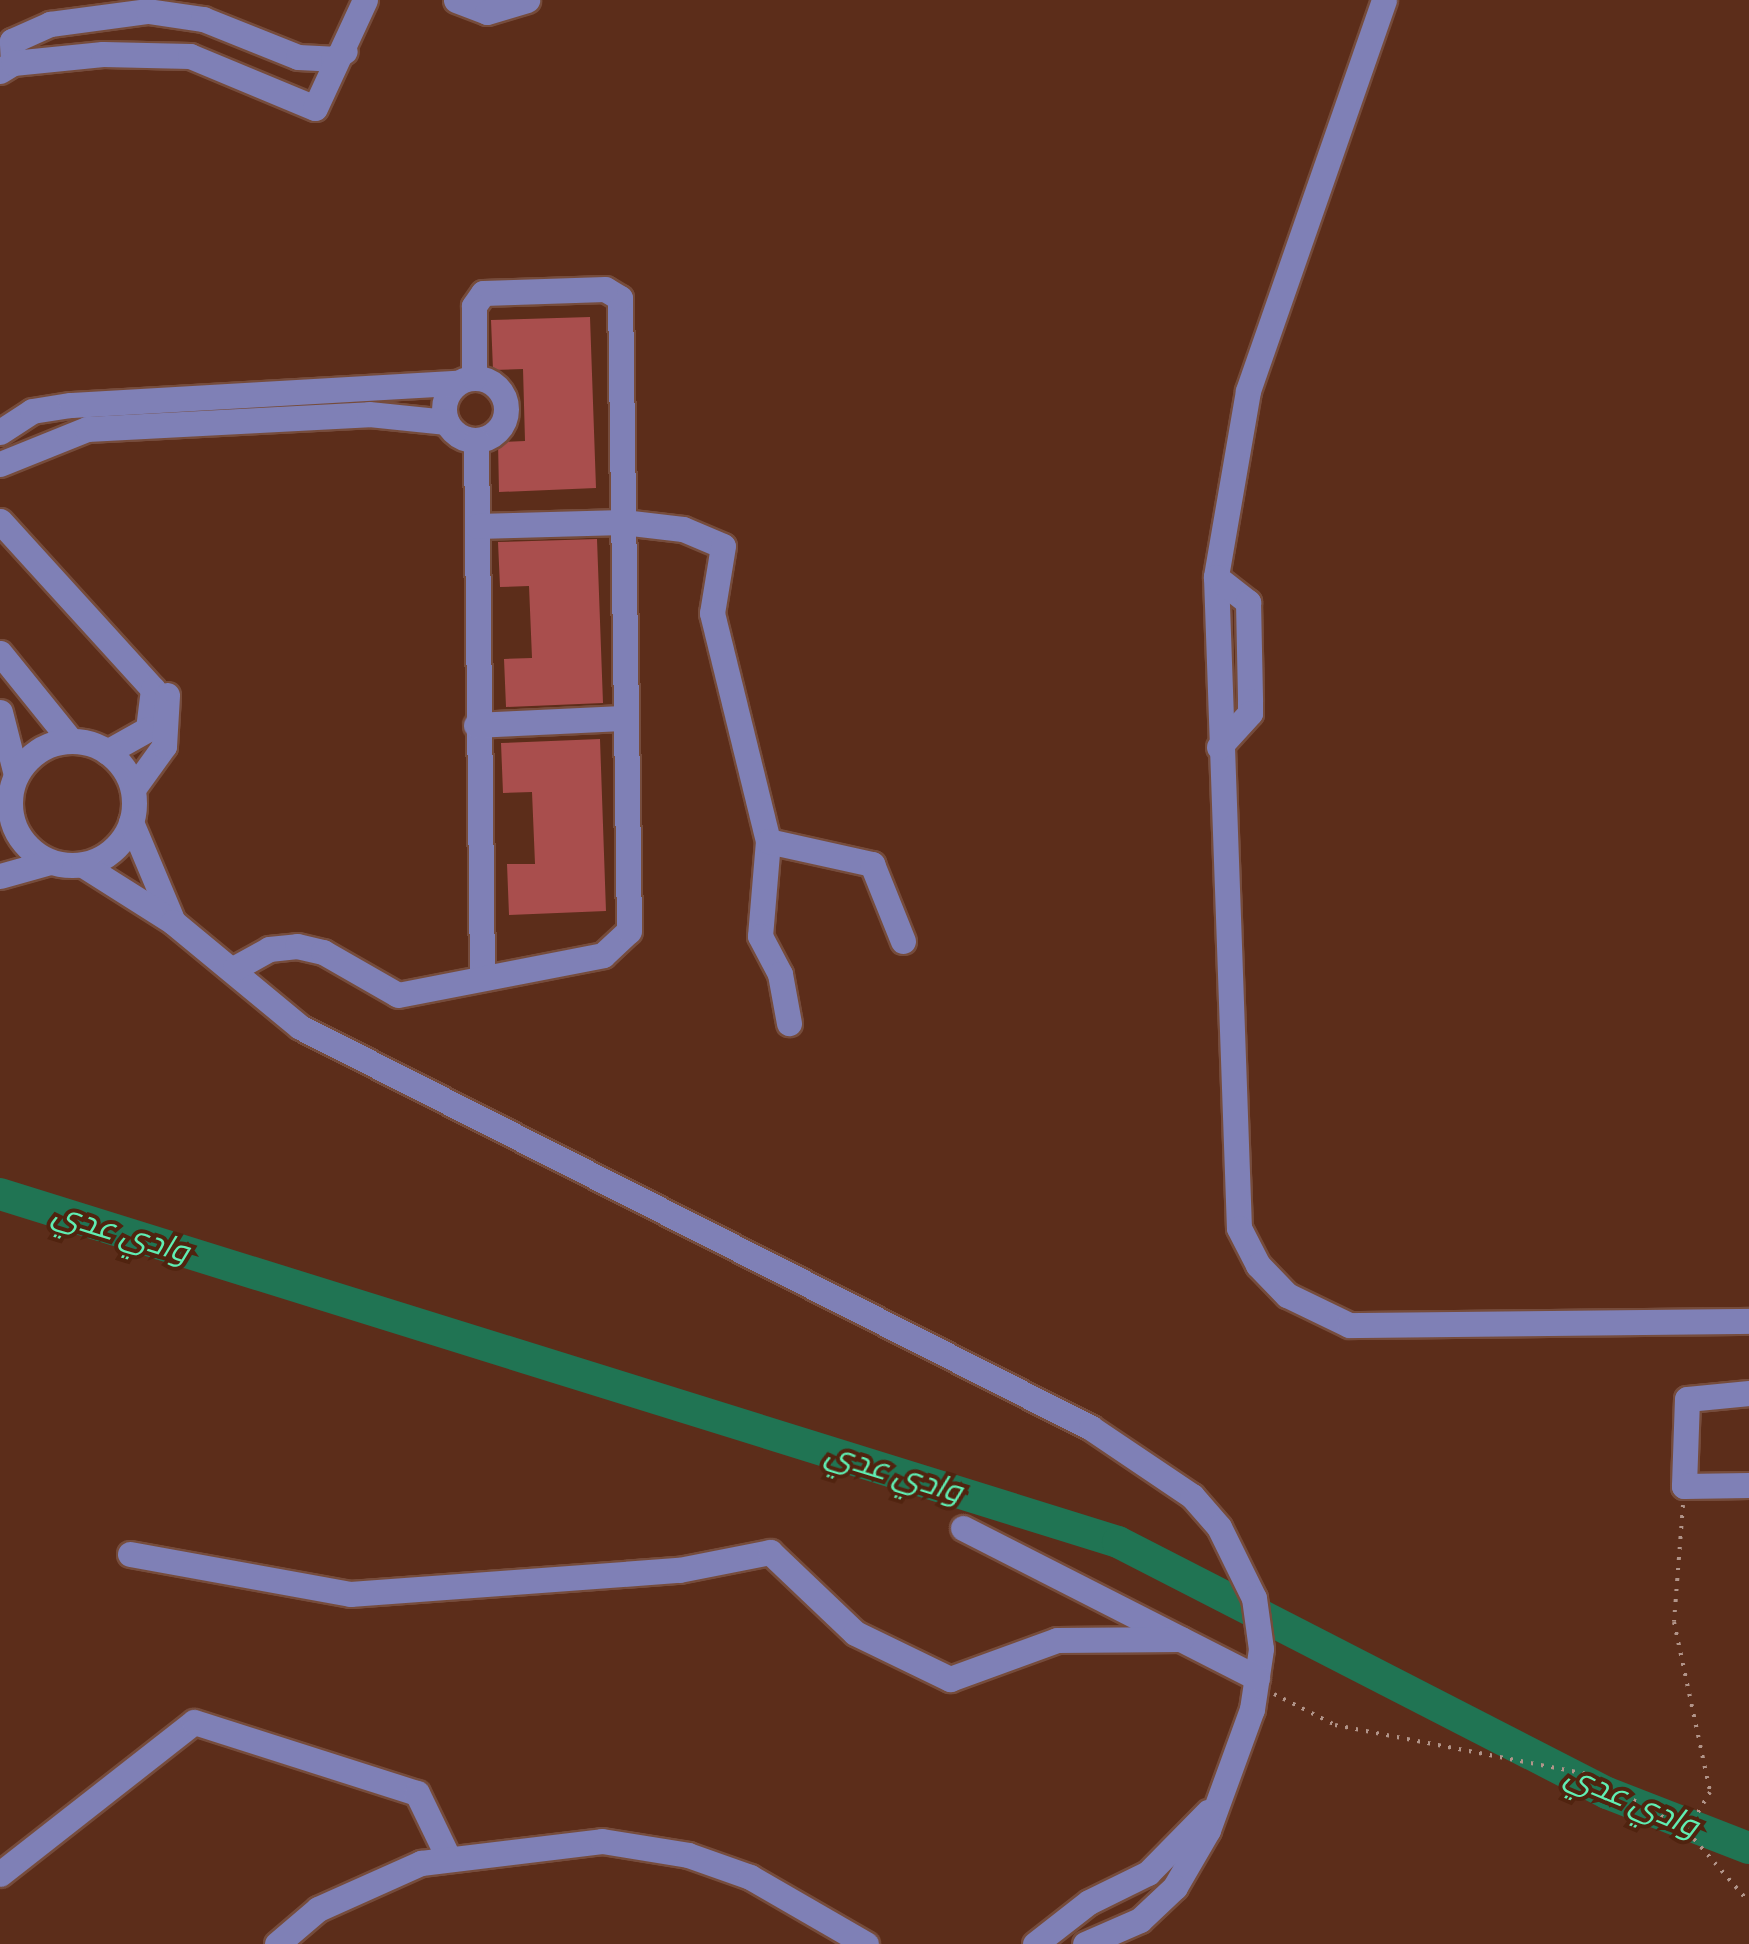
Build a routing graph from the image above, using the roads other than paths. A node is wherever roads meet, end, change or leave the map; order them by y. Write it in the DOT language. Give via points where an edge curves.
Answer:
graph roads {
  1 [pos="365,0"];
  2 [pos="456,0"];
  3 [pos="526,0"];
  4 [pos="1384,0"];
  5 [pos="199,18"];
  6 [pos="344,51"];
  7 [pos="190,56"];
  8 [pos="7,67"];
  9 [pos="466,381"];
  10 [pos="447,422"];
  11 [pos="0,432"];
  12 [pos="476,440"];
  13 [pos="0,464"];
  14 [pos="0,521"];
  15 [pos="623,522"];
  16 [pos="477,526"];
  17 [pos="120,645"];
  18 [pos="0,653"];
  19 [pos="0,712"];
  20 [pos="626,718"];
  21 [pos="476,726"];
  22 [pos="71,741"];
  23 [pos="107,752"];
  24 [pos="16,775"];
  25 [pos="133,789"];
  26 [pos="4,818"];
  27 [pos="132,822"];
  28 [pos="768,841"];
  29 [pos="50,862"];
  30 [pos="83,865"];
  31 [pos="0,876"];
  32 [pos="173,922"];
  33 [pos="903,941"];
  34 [pos="234,968"];
  35 [pos="482,978"];
  36 [pos="788,1023"];
  37 [pos="1749,1321"];
  38 [pos="1749,1392"];
  39 [pos="1749,1485"];
  40 [pos="963,1528"];
  41 [pos="130,1554"];
  42 [pos="1181,1640"];
  43 [pos="1256,1682"];
  44 [pos="1211,1809"];
  45 [pos="448,1857"];
  46 [pos="0,1874"];
  47 [pos="277,1944"];
  48 [pos="866,1944"];
  49 [pos="1035,1944"];
  50 [pos="1085,1944"];
  1 -- 6 [label="street"];
  2 -- 3 [label="street" via="486,12"];
  4 -- 37 [label="street" via="1248,391 1216,578 1236,1210 1246,1244 1272,1281 1349,1326"];
  5 -- 6 [label="street" via="298,57 333,58"];
  5 -- 7 [label="street"];
  5 -- 8 [label="street" via="148,10 50,24 12,42"];
  6 -- 7 [label="street" via="315,108"];
  7 -- 8 [label="street"];
  9 -- 10 [label="street" via="446,397"];
  9 -- 11 [label="street" via="70,406 32,411"];
  9 -- 12 [label="street" via="491,382 505,404 498,428"];
  9 -- 15 [label="street" via="474,306 483,293 616,293"];
  10 -- 12 [label="street"];
  10 -- 13 [label="street" via="369,414 88,430"];
  12 -- 16 [label="street"];
  14 -- 17 [label="street"];
  15 -- 16 [label="street"];
  15 -- 20 [label="street"];
  15 -- 28 [label="street" via="682,529 723,546 712,613"];
  16 -- 21 [label="street"];
  17 -- 23 [label="street" via="156,702 148,730"];
  17 -- 25 [label="street" via="154,674 171,710 164,746"];
  18 -- 22 [label="street"];
  19 -- 24 [label="street"];
  20 -- 21 [label="street"];
  20 -- 35 [label="street" via="631,921 624,940 602,954"];
  21 -- 35 [label="street"];
  22 -- 23 [label="street"];
  22 -- 24 [label="street" via="39,750"];
  23 -- 25 [label="street"];
  24 -- 26 [label="street"];
  25 -- 27 [label="street"];
  26 -- 29 [label="street"];
  27 -- 30 [label="street" via="113,850"];
  27 -- 32 [label="street"];
  28 -- 33 [label="street" via="872,864"];
  28 -- 36 [label="street" via="760,936 780,974"];
  29 -- 30 [label="street"];
  29 -- 31 [label="street"];
  30 -- 32 [label="street"];
  32 -- 34 [label="street"];
  34 -- 35 [label="street" via="297,946 323,952 398,995"];
  34 -- 43 [label="street" via="300,1027 362,1061 776,1265 1157,1469 1192,1496 1235,1555 1254,1598"];
  38 -- 39 [label="street" via="1686,1399 1684,1486"];
  40 -- 42 [label="street"];
  41 -- 42 [label="street" via="350,1594 679,1570 770,1552 785,1558 856,1633 950,1679 1057,1640"];
  42 -- 43 [label="street"];
  43 -- 44 [label="street"];
  44 -- 49 [label="street" via="1148,1873 1089,1902"];
  44 -- 50 [label="street" via="1208,1830 1175,1886 1140,1920"];
  45 -- 46 [label="street" via="417,1793 194,1722"];
  45 -- 47 [label="street" via="364,1884"];
  45 -- 48 [label="street" via="602,1841 688,1855 796,1898"];
}
